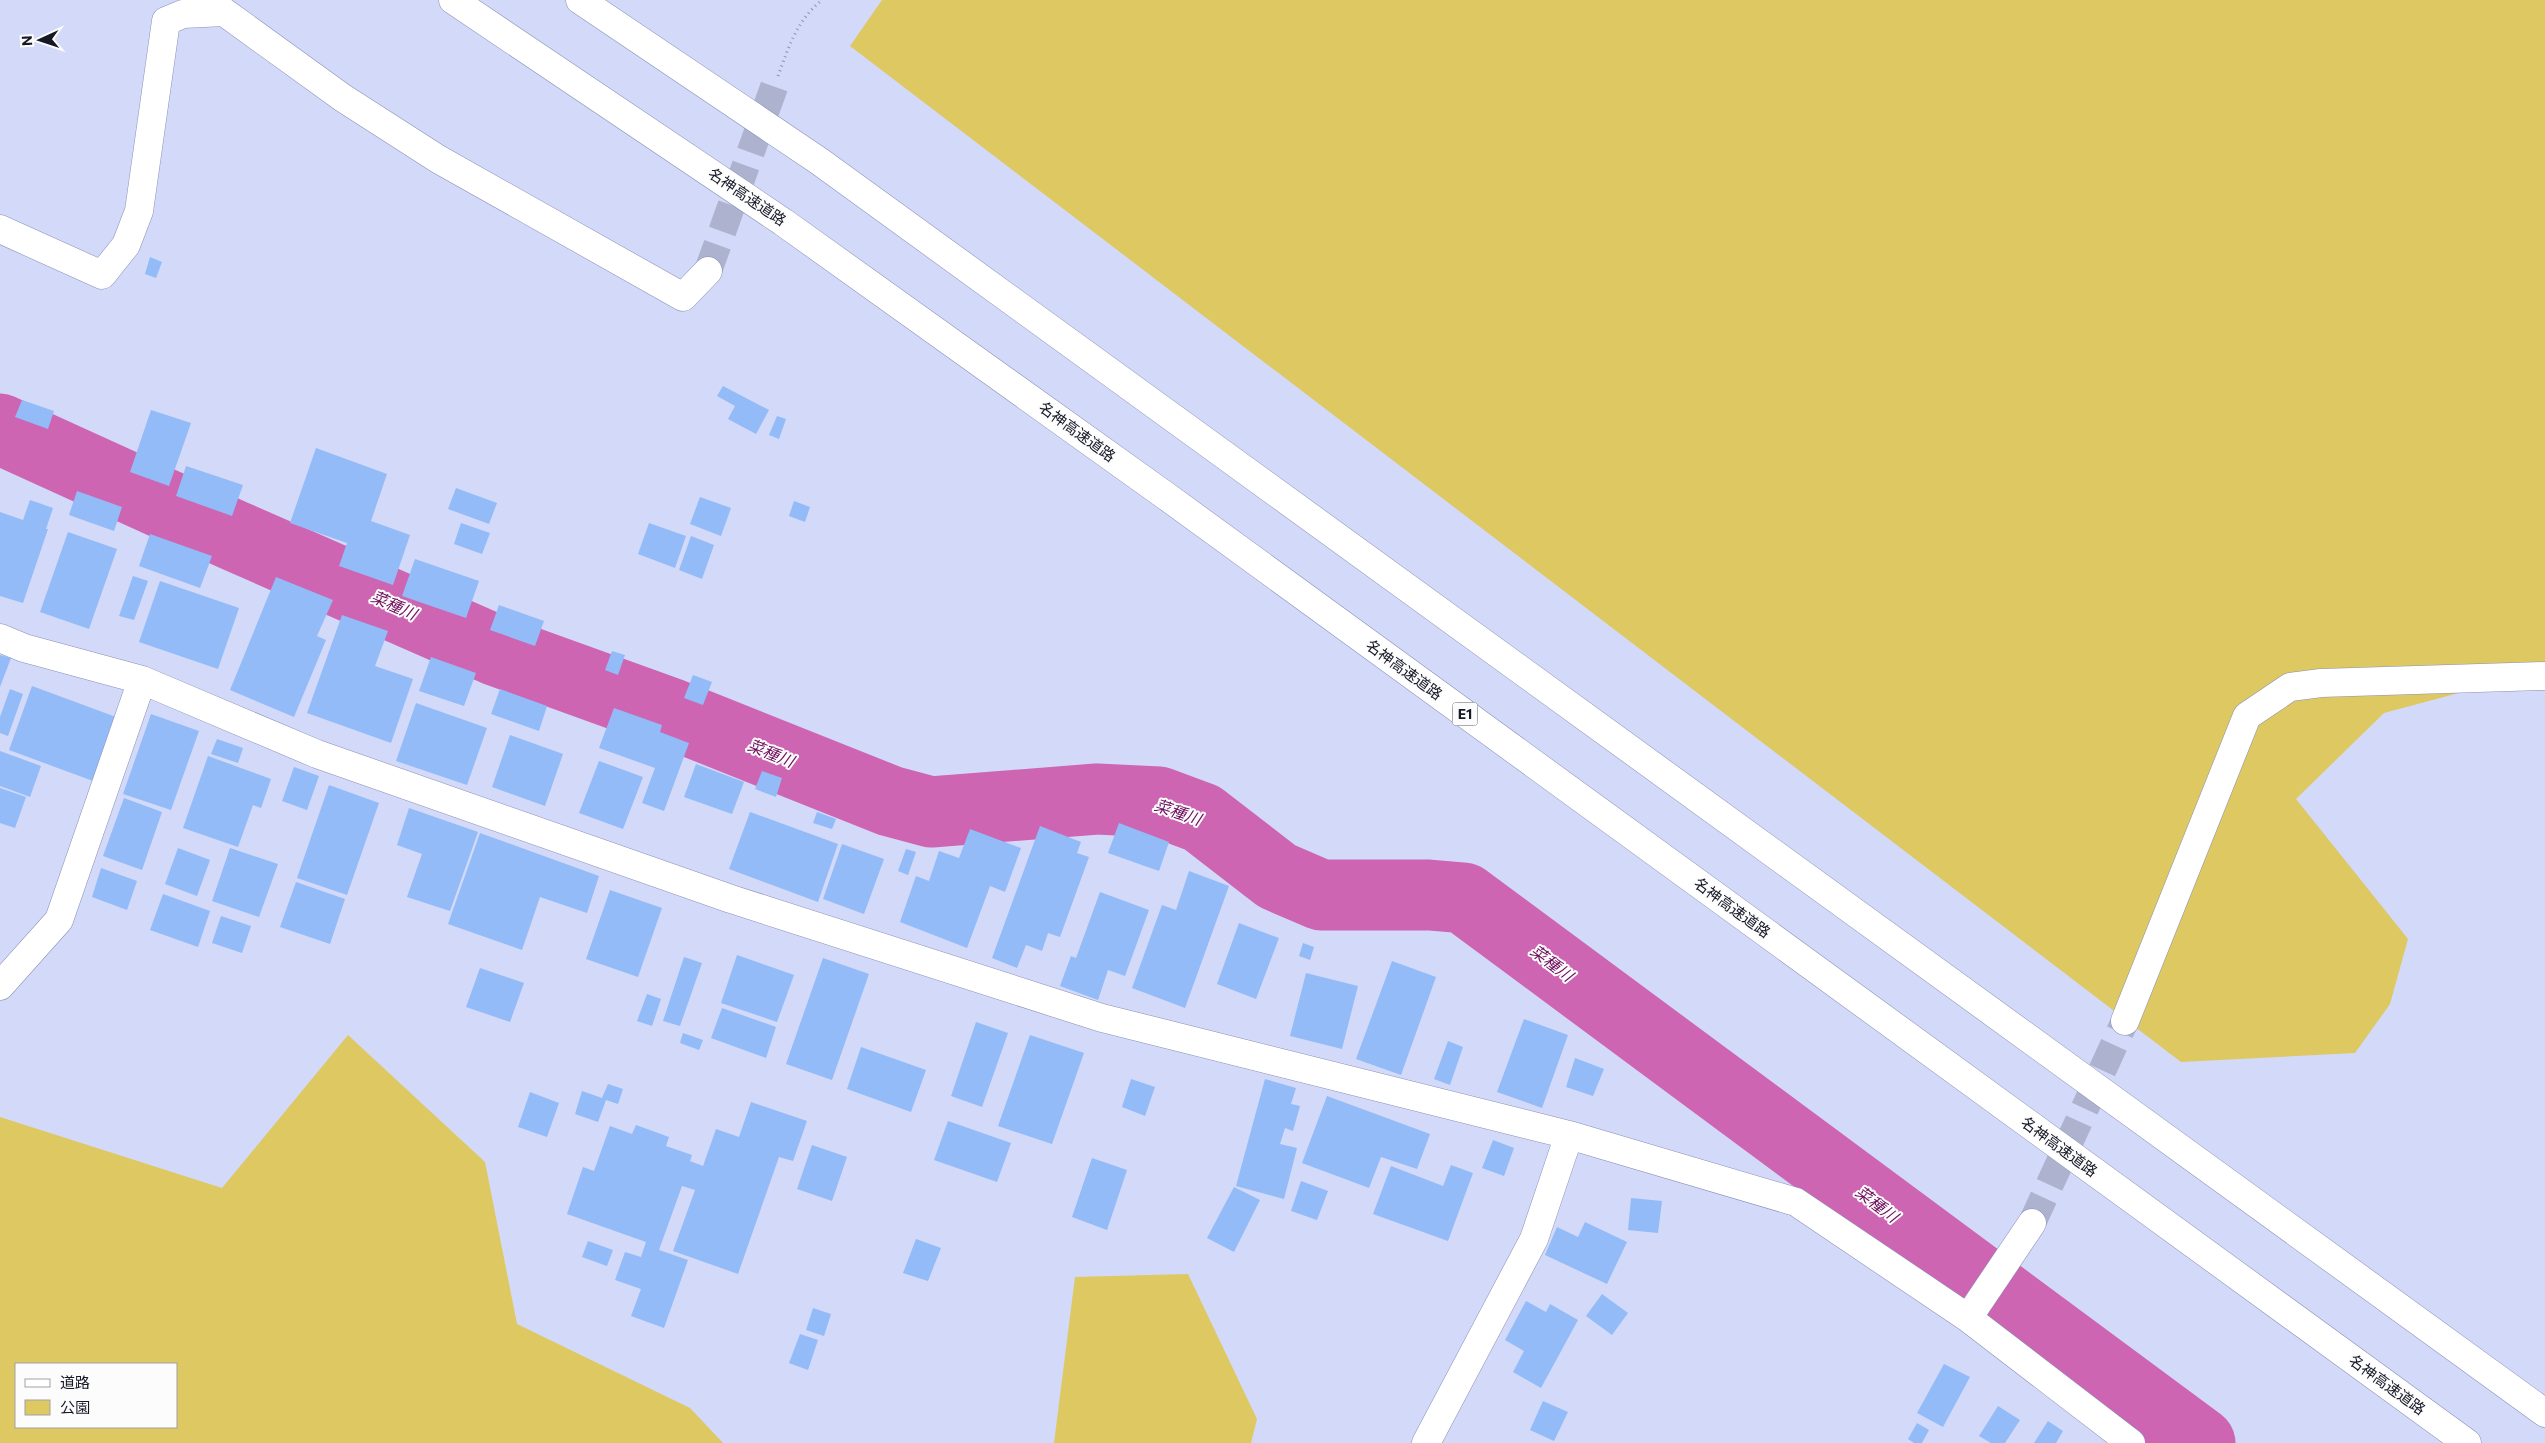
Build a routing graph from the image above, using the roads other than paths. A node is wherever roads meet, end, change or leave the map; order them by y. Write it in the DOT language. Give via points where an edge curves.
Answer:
graph roads {
  1 [pos="453,0"];
  2 [pos="580,0"];
  3 [pos="0,228"];
  4 [pos="708,271"];
  5 [pos="0,638"];
  6 [pos="2545,676"];
  7 [pos="142,680"];
  8 [pos="0,986"];
  9 [pos="2125,1021"];
  10 [pos="1569,1135"];
  11 [pos="2032,1223"];
  12 [pos="1968,1318"];
  13 [pos="2545,1413"];
  14 [pos="1426,1443"];
  15 [pos="2131,1443"];
  16 [pos="2467,1443"];
  1 -- 16 [label="main road, 名神高速道路 / E1" via="799,233"];
  2 -- 13 [label="main road" via="819,161"];
  3 -- 4 [label="main road" via="102,275 126,245 139,211 166,21 183,14 224,12 343,98 438,159 683,297"];
  5 -- 7 [label="main road" via="24,648"];
  6 -- 9 [label="main road" via="2321,683 2290,688 2247,716"];
  7 -- 8 [label="main road" via="59,920"];
  7 -- 10 [label="main road" via="317,754 730,899 1102,1018"];
  10 -- 12 [label="main road" via="1796,1202"];
  10 -- 14 [label="main road" via="1534,1239"];
  11 -- 12 [label="main road"];
  12 -- 15 [label="main road"];
}
